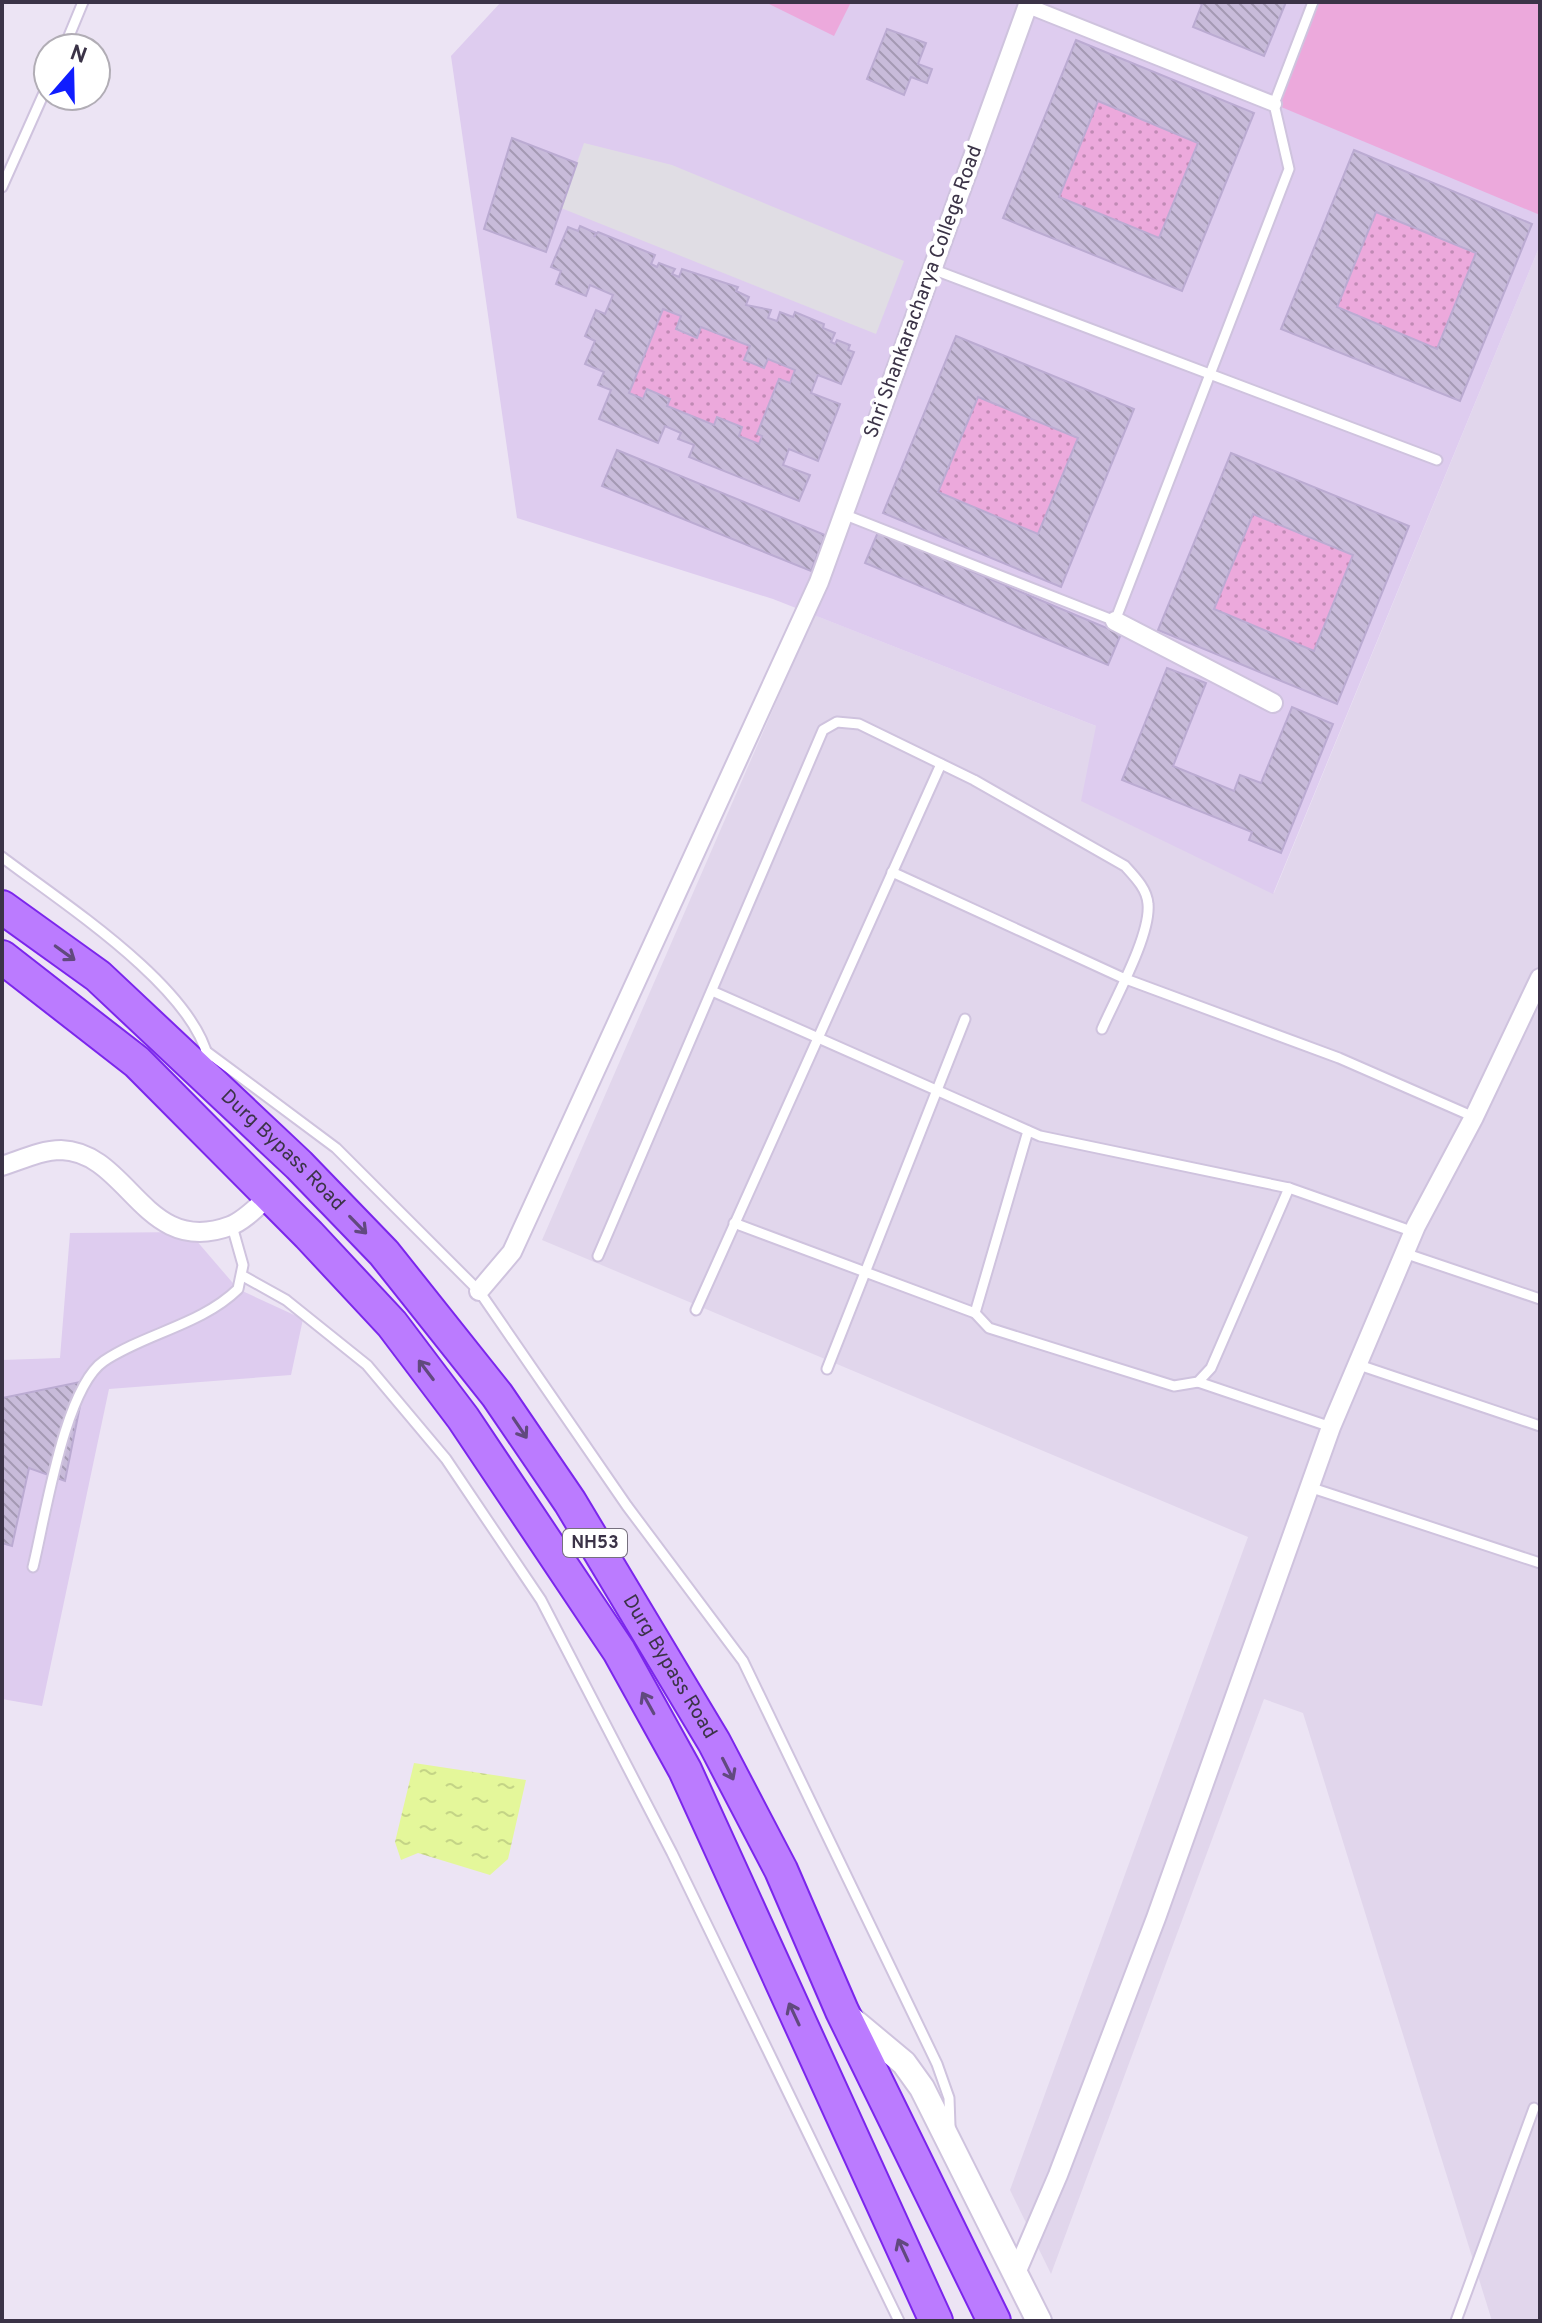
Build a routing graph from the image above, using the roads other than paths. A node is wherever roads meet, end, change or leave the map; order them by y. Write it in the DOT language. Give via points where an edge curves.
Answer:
graph roads {
  1 [pos="83,2"];
  2 [pos="1313,2"];
  3 [pos="1029,4"];
  4 [pos="71,32"];
  5 [pos="1274,104"];
  6 [pos="35,112"];
  7 [pos="2,187"];
  8 [pos="932,269"];
  9 [pos="1208,374"];
  10 [pos="1437,460"];
  11 [pos="843,514"];
  12 [pos="1115,621"];
  13 [pos="1273,703"];
  14 [pos="941,764"];
  15 [pos="2,857"];
  16 [pos="892,872"];
  17 [pos="2,907"];
  18 [pos="2,957"];
  19 [pos="1123,978"];
  20 [pos="1540,978"];
  21 [pos="712,991"];
  22 [pos="965,1019"];
  23 [pos="1102,1029"];
  24 [pos="816,1038"];
  25 [pos="210,1066"];
  26 [pos="938,1093"];
  27 [pos="1474,1117"];
  28 [pos="1028,1131"];
  29 [pos="2,1166"];
  30 [pos="1289,1188"];
  31 [pos="269,1196"];
  32 [pos="734,1223"];
  33 [pos="232,1226"];
  34 [pos="1414,1232"];
  35 [pos="1407,1254"];
  36 [pos="598,1256"];
  37 [pos="866,1272"];
  38 [pos="243,1276"];
  39 [pos="479,1291"];
  40 [pos="1540,1299"];
  41 [pos="696,1310"];
  42 [pos="975,1313"];
  43 [pos="1359,1365"];
  44 [pos="827,1369"];
  45 [pos="1198,1382"];
  46 [pos="1540,1426"];
  47 [pos="1331,1427"];
  48 [pos="1309,1487"];
  49 [pos="1540,1563"];
  50 [pos="33,1567"];
  51 [pos="842,2011"];
  52 [pos="1534,2108"];
  53 [pos="952,2146"];
  54 [pos="1016,2273"];
  55 [pos="899,2321"];
  56 [pos="936,2321"];
  57 [pos="994,2321"];
  58 [pos="1039,2321"];
  59 [pos="1456,2321"];
  1 -- 4 [label="lane"];
  2 -- 5 [label="lane"];
  3 -- 5 [label="street"];
  3 -- 8 [label="street, Shri Shankaracharya College Road"];
  5 -- 9 [label="lane" via="1289,169"];
  6 -- 7 [label="lane"];
  8 -- 9 [label="lane"];
  8 -- 11 [label="street, Shri Shankaracharya College Road"];
  9 -- 10 [label="lane"];
  9 -- 12 [label="lane"];
  11 -- 12 [label="lane"];
  11 -- 39 [label="street, Shri Shankaracharya College Road" via="819,582 512,1252"];
  12 -- 13 [label="street"];
  14 -- 16 [label="lane"];
  14 -- 19 [label="lane" via="1125,866 1141,883 1148,904"];
  14 -- 21 [label="lane" via="859,724 837,722 823,730"];
  15 -- 25 [label="lane" via="142,966 189,1015"];
  16 -- 19 [label="lane"];
  16 -- 24 [label="lane"];
  17 -- 25 [label="highway, Durg Bypass Road / NH53, one-way"];
  18 -- 31 [label="highway, Durg Bypass Road / NH53" via="137,1062"];
  19 -- 23 [label="lane"];
  19 -- 27 [label="lane" via="1339,1058"];
  20 -- 27 [label="street"];
  21 -- 24 [label="lane"];
  21 -- 36 [label="lane"];
  22 -- 26 [label="lane"];
  24 -- 26 [label="lane"];
  24 -- 32 [label="lane"];
  25 -- 39 [label="lane" via="336,1148"];
  25 -- 51 [label="highway, Durg Bypass Road / NH53, one-way" via="384,1253 505,1407 643,1620 714,1742 781,1870"];
  26 -- 28 [label="lane"];
  26 -- 37 [label="lane"];
  27 -- 34 [label="street"];
  28 -- 30 [label="lane"];
  28 -- 42 [label="lane"];
  29 -- 33 [label="street" via="64,1150 98,1165 172,1228 189,1232"];
  30 -- 34 [label="lane"];
  30 -- 45 [label="lane" via="1229,1332"];
  31 -- 33 [label="street"];
  56 -- 31 [label="highway, Durg Bypass Road / NH53, one-way" via="685,1770 619,1651 463,1418 392,1324"];
  32 -- 37 [label="lane"];
  32 -- 41 [label="lane"];
  33 -- 38 [label="lane"];
  34 -- 35 [label="street"];
  35 -- 40 [label="lane"];
  35 -- 43 [label="street"];
  37 -- 42 [label="lane"];
  37 -- 44 [label="lane"];
  38 -- 50 [label="lane" via="228,1299 103,1362 80,1387"];
  38 -- 55 [label="lane" via="286,1300 367,1365 446,1459 541,1600 679,1866"];
  39 -- 53 [label="lane" via="627,1506 743,1661 937,2064 949,2098"];
  42 -- 45 [label="lane" via="989,1328 1174,1386"];
  43 -- 46 [label="lane"];
  43 -- 47 [label="street"];
  45 -- 47 [label="lane"];
  47 -- 48 [label="street"];
  48 -- 49 [label="lane"];
  48 -- 54 [label="street" via="1156,1918"];
  51 -- 53 [label="street" via="904,2063"];
  51 -- 57 [label="highway, Durg Bypass Road / NH53"];
  52 -- 59 [label="lane"];
  53 -- 54 [label="street"];
  54 -- 58 [label="street"];
}
